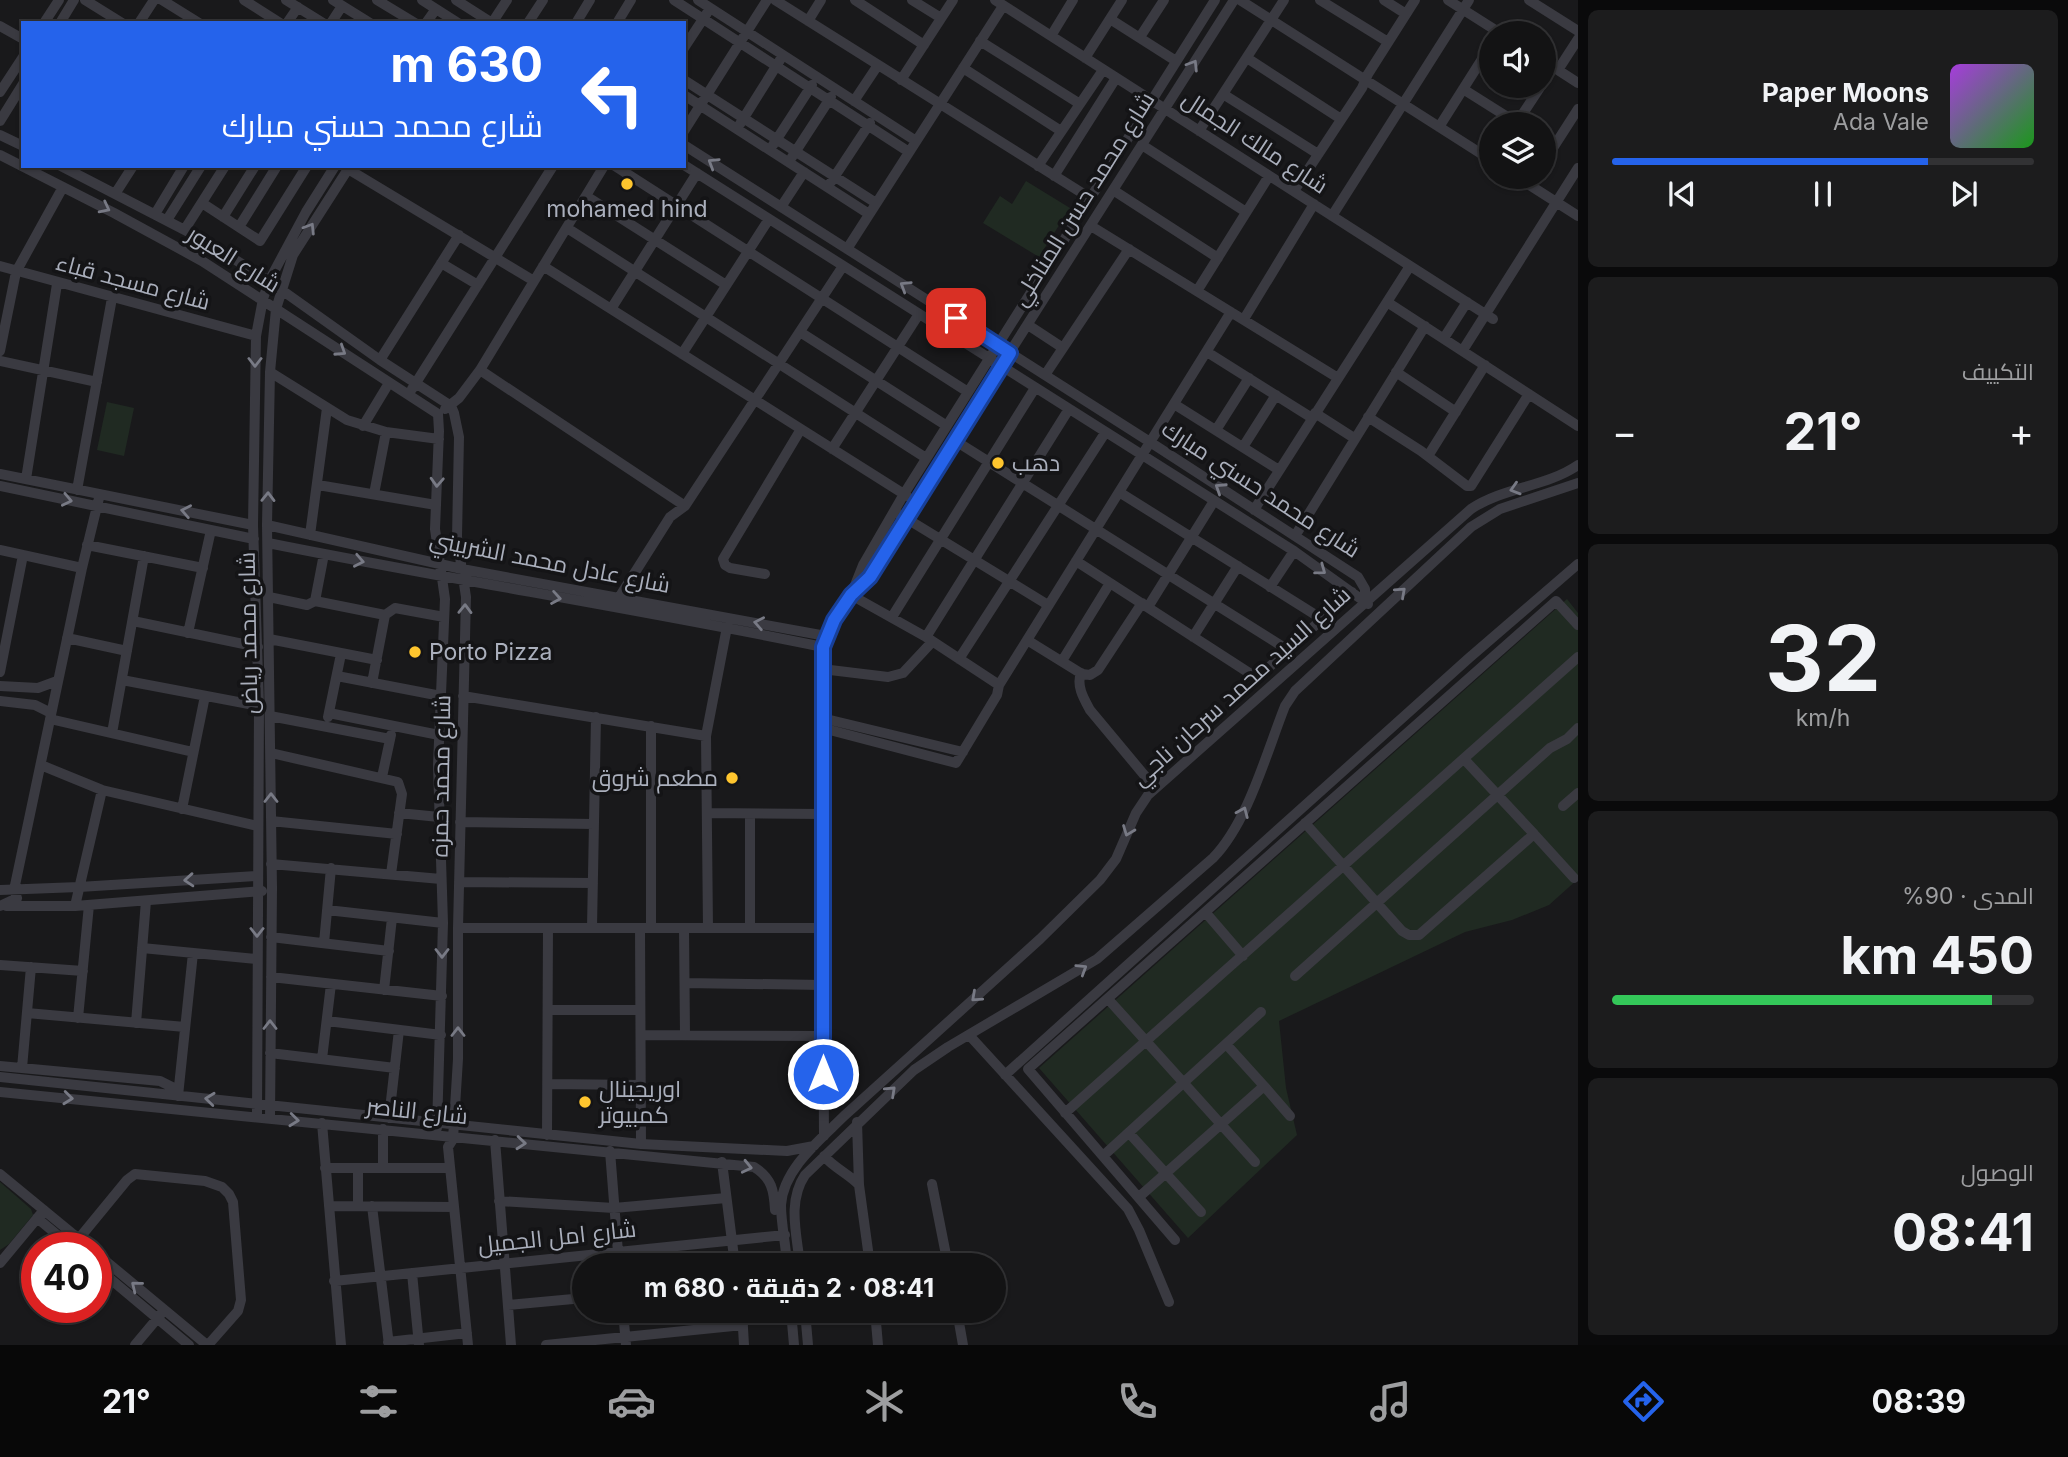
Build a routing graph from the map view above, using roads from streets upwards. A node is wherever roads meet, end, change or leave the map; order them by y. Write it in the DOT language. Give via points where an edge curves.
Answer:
graph roads {
  1 [pos="59,0"];
  2 [pos="74,0"];
  3 [pos="85,0"];
  4 [pos="154,0"];
  5 [pos="162,0"];
  6 [pos="244,0"];
  7 [pos="286,0"];
  8 [pos="377,0"];
  9 [pos="422,0"];
  10 [pos="456,0"];
  11 [pos="507,0"];
  12 [pos="543,0"];
  13 [pos="590,0"];
  14 [pos="631,0"];
  15 [pos="674,0"];
  16 [pos="698,0"];
  17 [pos="767,0"];
  18 [pos="775,0"];
  19 [pos="821,0"];
  20 [pos="855,0"];
  21 [pos="912,0"];
  22 [pos="953,0"];
  23 [pos="1073,0"];
  24 [pos="1164,0"];
  25 [pos="1215,0"];
  26 [pos="1234,0"];
  27 [pos="1240,0"];
  28 [pos="1284,0"];
  29 [pos="1320,0"];
  30 [pos="1384,0"];
  31 [pos="1415,0"];
  32 [pos="1448,0"];
  33 [pos="1529,0"];
  34 [pos="1119,1"];
  35 [pos="338,3"];
  36 [pos="999,3"];
  37 [pos="1466,5"];
  38 [pos="298,7"];
  39 [pos="710,8"];
  40 [pos="1406,14"];
  41 [pos="440,15"];
  42 [pos="941,18"];
  43 [pos="703,19"];
  44 [pos="1110,19"];
  45 [pos="1271,20"];
  46 [pos="45,21"];
  47 [pos="61,21"];
  48 [pos="119,21"];
  49 [pos="140,21"];
  50 [pos="196,21"];
  51 [pos="278,21"];
  52 [pos="281,21"];
  53 [pos="320,21"];
  54 [pos="332,21"];
  55 [pos="367,21"];
  56 [pos="412,21"];
  57 [pos="489,21"];
  58 [pos="493,21"];
  59 [pos="529,21"];
  60 [pos="580,21"];
  61 [pos="618,21"];
  62 [pos="808,21"];
  63 [pos="1485,21"];
  64 [pos="0,26"];
  65 [pos="1578,31"];
  66 [pos="747,32"];
  67 [pos="1051,36"];
  68 [pos="1139,37"];
  69 [pos="21,38"];
  70 [pos="1578,39"];
  71 [pos="981,41"];
  72 [pos="1388,42"];
  73 [pos="740,43"];
  74 [pos="686,45"];
  75 [pos="924,45"];
  76 [pos="783,55"];
  77 [pos="1085,58"];
  78 [pos="1247,58"];
  79 [pos="21,60"];
  80 [pos="1176,61"];
  81 [pos="1556,61"];
  82 [pos="1479,63"];
  83 [pos="878,65"];
  84 [pos="776,66"];
  85 [pos="963,68"];
  86 [pos="1556,69"];
  87 [pos="1103,70"];
  88 [pos="817,77"];
  89 [pos="1116,78"];
  90 [pos="901,80"];
  91 [pos="1365,80"];
  92 [pos="686,81"];
  93 [pos="1578,83"];
  94 [pos="2,86"];
  95 [pos="21,87"];
  96 [pos="810,88"];
  97 [pos="836,89"];
  98 [pos="1463,89"];
  99 [pos="1223,94"];
  100 [pos="707,95"];
  101 [pos="686,96"];
  102 [pos="829,101"];
  103 [pos="855,101"];
  104 [pos="1151,101"];
  105 [pos="940,104"];
  106 [pos="1080,104"];
  107 [pos="1403,104"];
  108 [pos="700,106"];
  109 [pos="1165,109"];
  110 [pos="1578,109"];
  111 [pos="1498,112"];
  112 [pos="875,115"];
  113 [pos="744,118"];
  114 [pos="1341,119"];
  115 [pos="0,121"];
  116 [pos="868,126"];
  117 [pos="1439,127"];
  118 [pos="686,128"];
  119 [pos="737,129"];
  120 [pos="1061,131"];
  121 [pos="1199,131"];
  122 [pos="0,135"];
  123 [pos="777,139"];
  124 [pos="916,141"];
  125 [pos="1556,143"];
  126 [pos="21,145"];
  127 [pos="1142,145"];
  128 [pos="686,146"];
  129 [pos="769,150"];
  130 [pos="796,151"];
  131 [pos="909,152"];
  132 [pos="1479,152"];
  133 [pos="1318,154"];
  134 [pos="0,155"];
  135 [pos="789,162"];
  136 [pos="21,166"];
  137 [pos="686,166"];
  138 [pos="1038,166"];
  139 [pos="26,168"];
  140 [pos="132,168"];
  141 [pos="183,168"];
  142 [pos="200,168"];
  143 [pos="224,168"];
  144 [pos="254,168"];
  145 [pos="276,168"];
  146 [pos="304,168"];
  147 [pos="334,168"];
  148 [pos="349,168"];
  149 [pos="552,168"];
  150 [pos="603,168"];
  151 [pos="618,168"];
  152 [pos="1578,168"];
  153 [pos="76,169"];
  154 [pos="804,172"];
  155 [pos="697,173"];
  156 [pos="835,176"];
  157 [pos="1054,176"];
  158 [pos="1269,176"];
  159 [pos="63,187"];
  160 [pos="828,188"];
  161 [pos="1541,189"];
  162 [pos="1113,190"];
  163 [pos="1294,191"];
  164 [pos="116,194"];
  165 [pos="586,195"];
  166 [pos="1090,198"];
  167 [pos="286,200"];
  168 [pos="1556,202"];
  169 [pos="202,203"];
  170 [pos="876,203"];
  171 [pos="1314,204"];
  172 [pos="676,205"];
  173 [pos="781,207"];
  174 [pos="306,212"];
  175 [pos="1246,212"];
  176 [pos="155,214"];
  177 [pos="869,214"];
  178 [pos="1332,216"];
  179 [pos="1578,216"];
  180 [pos="223,217"];
  181 [pos="798,217"];
  182 [pos="769,219"];
  183 [pos="167,220"];
  184 [pos="1091,226"];
  185 [pos="239,227"];
  186 [pos="566,228"];
  187 [pos="186,229"];
  188 [pos="789,232"];
  189 [pos="459,235"];
  190 [pos="655,239"];
  191 [pos="204,240"];
  192 [pos="847,249"];
  193 [pos="1129,249"];
  194 [pos="748,251"];
  195 [pos="495,257"];
  196 [pos="1218,258"];
  197 [pos="202,261"];
  198 [pos="441,263"];
  199 [pos="1410,265"];
  200 [pos="0,266"];
  201 [pos="543,266"];
  202 [pos="843,266"];
  203 [pos="635,271"];
  204 [pos="16,272"];
  205 [pos="269,281"];
  206 [pos="534,281"];
  207 [pos="58,284"];
  208 [pos="478,285"];
  209 [pos="726,285"];
  210 [pos="281,291"];
  211 [pos="1197,291"];
  212 [pos="112,298"];
  213 [pos="262,299"];
  214 [pos="822,299"];
  215 [pos="1387,302"];
  216 [pos="1467,302"];
  217 [pos="276,309"];
  218 [pos="611,309"];
  219 [pos="1231,312"];
  220 [pos="919,314"];
  221 [pos="1489,316"];
  222 [pos="706,317"];
  223 [pos="1244,319"];
  224 [pos="1028,325"];
  225 [pos="1425,326"];
  226 [pos="800,332"];
  227 [pos="256,336"];
  228 [pos="1444,338"];
  229 [pos="998,345"];
  230 [pos="898,347"];
  231 [pos="1063,348"];
  232 [pos="1463,350"];
  233 [pos="0,351"];
  234 [pos="1207,352"];
  235 [pos="1010,353"];
  236 [pos="682,354"];
  237 [pos="989,359"];
  238 [pos="380,360"];
  239 [pos="0,361"];
  240 [pos="779,364"];
  241 [pos="1485,365"];
  242 [pos="1001,366"];
  243 [pos="42,370"];
  244 [pos="480,370"];
  245 [pos="270,372"];
  246 [pos="1396,372"];
  247 [pos="1045,375"];
  248 [pos="1249,378"];
  249 [pos="1338,378"];
  250 [pos="876,381"];
  251 [pos="97,382"];
  252 [pos="389,383"];
  253 [pos="416,383"];
  254 [pos="1035,388"];
  255 [pos="968,392"];
  256 [pos="1529,394"];
  257 [pos="408,395"];
  258 [pos="1276,395"];
  259 [pos="756,401"];
  260 [pos="1174,404"];
  261 [pos="451,405"];
  262 [pos="327,408"];
  263 [pos="1069,410"];
  264 [pos="855,412"];
  265 [pos="1456,412"];
  266 [pos="438,414"];
  267 [pos="1314,416"];
  268 [pos="1368,417"];
  269 [pos="363,426"];
  270 [pos="947,426"];
  271 [pos="1578,426"];
  272 [pos="801,429"];
  273 [pos="1216,430"];
  274 [pos="386,432"];
  275 [pos="1105,433"];
  276 [pos="1354,438"];
  277 [pos="439,439"];
  278 [pos="954,440"];
  279 [pos="1150,442"];
  280 [pos="1243,447"];
  281 [pos="832,449"];
  282 [pos="1142,456"];
  283 [pos="1428,456"];
  284 [pos="926,458"];
  285 [pos="988,461"];
  286 [pos="1578,465"];
  287 [pos="1279,470"];
  288 [pos="0,474"];
  289 [pos="26,479"];
  290 [pos="1023,483"];
  291 [pos="1578,483"];
  292 [pos="318,485"];
  293 [pos="0,486"];
  294 [pos="77,490"];
  295 [pos="1119,492"];
  296 [pos="100,494"];
  297 [pos="374,494"];
  298 [pos="904,494"];
  299 [pos="1214,500"];
  300 [pos="915,502"];
  301 [pos="436,505"];
  302 [pos="1058,505"];
  303 [pos="97,506"];
  304 [pos="685,506"];
  305 [pos="1254,510"];
  306 [pos="894,511"];
  307 [pos="905,518"];
  308 [pos="253,525"];
  309 [pos="267,525"];
  310 [pos="1096,529"];
  311 [pos="211,530"];
  312 [pos="310,535"];
  313 [pos="1295,536"];
  314 [pos="1191,537"];
  315 [pos="254,539"];
  316 [pos="939,540"];
  317 [pos="268,543"];
  318 [pos="87,545"];
  319 [pos="0,550"];
  320 [pos="1294,551"];
  321 [pos="324,554"];
  322 [pos="23,555"];
  323 [pos="144,556"];
  324 [pos="974,561"];
  325 [pos="1076,561"];
  326 [pos="440,564"];
  327 [pos="1578,564"];
  328 [pos="1238,566"];
  329 [pos="82,568"];
  330 [pos="203,568"];
  331 [pos="462,569"];
  332 [pos="765,574"];
  333 [pos="1168,574"];
  334 [pos="442,578"];
  335 [pos="464,582"];
  336 [pos="1009,582"];
  337 [pos="1111,583"];
  338 [pos="1270,587"];
  339 [pos="1352,592"];
  340 [pos="851,595"];
  341 [pos="620,596"];
  342 [pos="269,597"];
  343 [pos="315,601"];
  344 [pos="1365,601"];
  345 [pos="1214,603"];
  346 [pos="1048,605"];
  347 [pos="1145,605"];
  348 [pos="385,615"];
  349 [pos="688,615"];
  350 [pos="1376,615"];
  351 [pos="444,617"];
  352 [pos="892,617"];
  353 [pos="1322,619"];
  354 [pos="133,621"];
  355 [pos="1578,625"];
  356 [pos="727,627"];
  357 [pos="188,633"];
  358 [pos="4,636"];
  359 [pos="1193,636"];
  360 [pos="67,638"];
  361 [pos="270,639"];
  362 [pos="929,640"];
  363 [pos="1027,640"];
  364 [pos="824,641"];
  365 [pos="1288,650"];
  366 [pos="127,651"];
  367 [pos="262,653"];
  368 [pos="341,653"];
  369 [pos="1578,657"];
  370 [pos="958,659"];
  371 [pos="377,660"];
  372 [pos="1062,661"];
  373 [pos="822,669"];
  374 [pos="0,672"];
  375 [pos="1081,673"];
  376 [pos="337,676"];
  377 [pos="264,677"];
  378 [pos="122,680"];
  379 [pos="57,681"];
  380 [pos="372,683"];
  381 [pos="999,685"];
  382 [pos="0,686"];
  383 [pos="205,696"];
  384 [pos="441,696"];
  385 [pos="463,696"];
  386 [pos="0,701"];
  387 [pos="259,706"];
  388 [pos="329,713"];
  389 [pos="50,716"];
  390 [pos="270,716"];
  391 [pos="596,717"];
  392 [pos="822,723"];
  393 [pos="393,726"];
  394 [pos="651,726"];
  395 [pos="326,727"];
  396 [pos="1578,728"];
  397 [pos="112,733"];
  398 [pos="439,735"];
  399 [pos="706,736"];
  400 [pos="390,739"];
  401 [pos="892,741"];
  402 [pos="193,752"];
  403 [pos="271,752"];
  404 [pos="963,752"];
  405 [pos="1464,759"];
  406 [pos="41,765"];
  407 [pos="461,775"];
  408 [pos="382,777"];
  409 [pos="1337,779"];
  410 [pos="438,782"];
  411 [pos="1155,788"];
  412 [pos="1345,788"];
  413 [pos="102,790"];
  414 [pos="1578,793"];
  415 [pos="1498,795"];
  416 [pos="1563,806"];
  417 [pos="182,808"];
  418 [pos="399,813"];
  419 [pos="707,813"];
  420 [pos="750,814"];
  421 [pos="822,814"];
  422 [pos="439,817"];
  423 [pos="271,821"];
  424 [pos="460,822"];
  425 [pos="1305,823"];
  426 [pos="594,824"];
  427 [pos="258,826"];
  428 [pos="397,834"];
  429 [pos="1534,834"];
  430 [pos="271,864"];
  431 [pos="1343,867"];
  432 [pos="331,868"];
  433 [pos="391,874"];
  434 [pos="257,876"];
  435 [pos="1574,878"];
  436 [pos="441,879"];
  437 [pos="459,881"];
  438 [pos="593,883"];
  439 [pos="79,887"];
  440 [pos="272,888"];
  441 [pos="0,890"];
  442 [pos="14,890"];
  443 [pos="257,893"];
  444 [pos="146,901"];
  445 [pos="1377,903"];
  446 [pos="89,905"];
  447 [pos="0,906"];
  448 [pos="75,906"];
  449 [pos="327,910"];
  450 [pos="1206,913"];
  451 [pos="392,918"];
  452 [pos="443,923"];
  453 [pos="458,928"];
  454 [pos="548,928"];
  455 [pos="592,928"];
  456 [pos="645,928"];
  457 [pos="684,928"];
  458 [pos="709,928"];
  459 [pos="750,928"];
  460 [pos="822,928"];
  461 [pos="271,937"];
  462 [pos="324,943"];
  463 [pos="142,948"];
  464 [pos="389,951"];
  465 [pos="193,953"];
  466 [pos="1243,956"];
  467 [pos="257,959"];
  468 [pos="0,965"];
  469 [pos="31,967"];
  470 [pos="83,971"];
  471 [pos="1296,975"];
  472 [pos="271,977"];
  473 [pos="331,984"];
  474 [pos="685,984"];
  475 [pos="823,985"];
  476 [pos="384,990"];
  477 [pos="442,996"];
  478 [pos="1108,999"];
  479 [pos="548,1010"];
  480 [pos="640,1010"];
  481 [pos="1261,1012"];
  482 [pos="27,1013"];
  483 [pos="78,1018"];
  484 [pos="327,1021"];
  485 [pos="136,1023"];
  486 [pos="185,1027"];
  487 [pos="399,1030"];
  488 [pos="441,1035"];
  489 [pos="641,1035"];
  490 [pos="685,1035"];
  491 [pos="969,1035"];
  492 [pos="823,1036"];
  493 [pos="929,1040"];
  494 [pos="1146,1041"];
  495 [pos="1226,1044"];
  496 [pos="940,1051"];
  497 [pos="270,1053"];
  498 [pos="440,1058"];
  499 [pos="323,1059"];
  500 [pos="458,1059"];
  501 [pos="0,1066"];
  502 [pos="22,1068"];
  503 [pos="395,1068"];
  504 [pos="1005,1075"];
  505 [pos="0,1077"];
  506 [pos="1183,1083"];
  507 [pos="548,1084"];
  508 [pos="641,1085"];
  509 [pos="1264,1086"];
  510 [pos="0,1092"];
  511 [pos="178,1096"];
  512 [pos="257,1104"];
  513 [pos="270,1105"];
  514 [pos="1065,1113"];
  515 [pos="1290,1116"];
  516 [pos="257,1117"];
  517 [pos="270,1118"];
  518 [pos="389,1118"];
  519 [pos="857,1122"];
  520 [pos="322,1123"];
  521 [pos="1221,1125"];
  522 [pos="383,1129"];
  523 [pos="437,1129"];
  524 [pos="454,1131"];
  525 [pos="1129,1133"];
  526 [pos="547,1135"];
  527 [pos="824,1136"];
  528 [pos="495,1140"];
  529 [pos="641,1144"];
  530 [pos="814,1146"];
  531 [pos="448,1147"];
  532 [pos="610,1151"];
  533 [pos="824,1156"];
  534 [pos="1103,1156"];
  535 [pos="722,1162"];
  536 [pos="1255,1162"];
  537 [pos="326,1168"];
  538 [pos="358,1168"];
  539 [pos="383,1168"];
  540 [pos="450,1168"];
  541 [pos="0,1174"];
  542 [pos="1166,1174"];
  543 [pos="932,1184"];
  544 [pos="859,1185"];
  545 [pos="1139,1197"];
  546 [pos="726,1198"];
  547 [pos="499,1201"];
  548 [pos="329,1206"];
  549 [pos="358,1206"];
  550 [pos="372,1206"];
  551 [pos="454,1207"];
  552 [pos="614,1208"];
  553 [pos="1201,1212"];
  554 [pos="40,1214"];
  555 [pos="60,1232"];
  556 [pos="84,1232"];
  557 [pos="785,1233"];
  558 [pos="1175,1240"];
  559 [pos="732,1241"];
  560 [pos="618,1252"];
  561 [pos="734,1253"];
  562 [pos="786,1253"];
  563 [pos="799,1253"];
  564 [pos="868,1253"];
  565 [pos="946,1253"];
  566 [pos="2,1257"];
  567 [pos="504,1264"];
  568 [pos="112,1268"];
  569 [pos="461,1269"];
  570 [pos="412,1273"];
  571 [pos="380,1277"];
  572 [pos="112,1279"];
  573 [pos="334,1282"];
  574 [pos="572,1299"];
  575 [pos="1169,1302"];
  576 [pos="508,1306"];
  577 [pos="161,1314"];
  578 [pos="624,1323"];
  579 [pos="792,1323"];
  580 [pos="806,1323"];
  581 [pos="876,1323"];
  582 [pos="959,1323"];
  583 [pos="743,1325"];
  584 [pos="467,1333"];
  585 [pos="625,1341"];
  586 [pos="419,1342"];
  587 [pos="388,1344"];
  588 [pos="135,1345"];
  589 [pos="189,1345"];
  590 [pos="207,1345"];
  591 [pos="341,1345"];
  592 [pos="468,1345"];
  593 [pos="511,1345"];
  594 [pos="546,1345"];
  595 [pos="744,1345"];
  596 [pos="794,1345"];
  597 [pos="808,1345"];
  598 [pos="878,1345"];
  599 [pos="963,1345"];
  1 -- 46 [label="street"];
  2 -- 47 [label="street"];
  3 -- 48 [label="street"];
  4 -- 49 [label="street"];
  5 -- 50 [label="street"];
  6 -- 51 [label="street"];
  7 -- 38 [label="street"];
  8 -- 56 [label="street"];
  9 -- 41 [label="street"];
  10 -- 57 [label="street"];
  11 -- 58 [label="street"];
  12 -- 59 [label="street"];
  13 -- 60 [label="street"];
  14 -- 61 [label="street"];
  15 -- 43 [label="street"];
  16 -- 39 [label="street"];
  17 -- 66 [label="street"];
  18 -- 62 [label="street"];
  19 -- 62 [label="street"];
  20 -- 75 [label="street"];
  21 -- 42 [label="street"];
  22 -- 42 [label="street"];
  23 -- 67 [label="street"];
  24 -- 68 [label="street"];
  25 -- 80 [label="street, شارع محمد حسن المناخلي"];
  109 -- 26 [label="street, شارع محمد حسن المناخلي, one-way"];
  27 -- 45 [label="street"];
  28 -- 45 [label="street"];
  29 -- 72 [label="street"];
  30 -- 40 [label="street"];
  31 -- 40 [label="street"];
  32 -- 37 [label="street"];
  33 -- 65 [label="street"];
  34 -- 44 [label="street"];
  35 -- 54 [label="street"];
  35 -- 55 [label="street"];
  36 -- 67 [label="street, شارع مالك الجمال"];
  36 -- 71 [label="street"];
  37 -- 63 [label="street"];
  37 -- 107 [label="street"];
  38 -- 52 [label="street"];
  38 -- 53 [label="street"];
  39 -- 43 [label="street"];
  39 -- 66 [label="street"];
  40 -- 72 [label="street"];
  42 -- 75 [label="street"];
  43 -- 73 [label="street"];
  43 -- 74 [label="street"];
  44 -- 68 [label="street"];
  44 -- 77 [label="street"];
  45 -- 78 [label="street"];
  45 -- 91 [label="street"];
  62 -- 83 [label="street"];
  64 -- 69 [label="street"];
  66 -- 73 [label="street"];
  66 -- 76 [label="street"];
  67 -- 77 [label="street, شارع مالك الجمال"];
  68 -- 80 [label="street"];
  70 -- 81 [label="street"];
  71 -- 85 [label="street"];
  71 -- 106 [label="street"];
  72 -- 91 [label="street"];
  73 -- 84 [label="street"];
  73 -- 100 [label="street"];
  75 -- 90 [label="street"];
  76 -- 84 [label="street"];
  76 -- 88 [label="street"];
  77 -- 87 [label="street, شارع مالك الجمال"];
  78 -- 99 [label="street"];
  78 -- 114 [label="street"];
  79 -- 94 [label="street"];
  80 -- 104 [label="street, شارع محمد حسن المناخلي"];
  82 -- 98 [label="street"];
  83 -- 90 [label="street"];
  83 -- 103 [label="street"];
  84 -- 96 [label="street"];
  84 -- 113 [label="street"];
  85 -- 105 [label="street"];
  85 -- 120 [label="street"];
  86 -- 93 [label="street"];
  87 -- 89 [label="street, شارع مالك الجمال"];
  87 -- 106 [label="street"];
  88 -- 96 [label="street"];
  88 -- 97 [label="street"];
  89 -- 104 [label="street, شارع مالك الجمال"];
  89 -- 157 [label="street"];
  90 -- 105 [label="street"];
  91 -- 107 [label="street"];
  91 -- 114 [label="street"];
  92 -- 100 [label="street"];
  95 -- 115 [label="street"];
  96 -- 102 [label="street"];
  96 -- 123 [label="street"];
  97 -- 102 [label="street"];
  97 -- 103 [label="street"];
  98 -- 111 [label="street"];
  98 -- 117 [label="street"];
  99 -- 121 [label="street"];
  99 -- 133 [label="street"];
  100 -- 108 [label="street"];
  100 -- 113 [label="street"];
  101 -- 108 [label="street"];
  102 -- 116 [label="street"];
  102 -- 130 [label="street"];
  103 -- 112 [label="street"];
  104 -- 109 [label="street, شارع مالك الجمال"];
  104 -- 166 [label="street, شارع محمد حسن المناخلي"];
  105 -- 124 [label="street"];
  105 -- 138 [label="street"];
  106 -- 120 [label="street"];
  107 -- 117 [label="street"];
  107 -- 178 [label="street"];
  108 -- 118 [label="street"];
  108 -- 119 [label="street"];
  109 -- 121 [label="street, شارع مالك الجمال"];
  109 -- 127 [label="street, شارع محمد حسن المناخلي"];
  110 -- 125 [label="street"];
  112 -- 116 [label="street"];
  112 -- 124 [label="street"];
  113 -- 119 [label="street"];
  113 -- 123 [label="street"];
  114 -- 133 [label="street"];
  116 -- 131 [label="street"];
  116 -- 156 [label="street"];
  117 -- 132 [label="street"];
  119 -- 129 [label="street"];
  120 -- 138 [label="street"];
  121 -- 158 [label="street, شارع مالك الجمال"];
  122 -- 126 [label="street"];
  123 -- 129 [label="street"];
  123 -- 130 [label="street"];
  124 -- 131 [label="street"];
  127 -- 162 [label="street, شارع محمد حسن المناخلي"];
  127 -- 175 [label="street"];
  173 -- 128 [label="street, شارع محمد حسني مبارك, one-way"];
  129 -- 135 [label="street"];
  130 -- 135 [label="street"];
  130 -- 156 [label="street"];
  131 -- 170 [label="street"];
  133 -- 163 [label="street"];
  134 -- 136 [label="street, شارع العبور"];
  135 -- 154 [label="street"];
  137 -- 155 [label="street, شارع محمد حسني مبارك"];
  138 -- 157 [label="street"];
  139 -- 159 [label="street, شارع العبور"];
  140 -- 164 [label="street"];
  141 -- 176 [label="street"];
  142 -- 183 [label="street"];
  143 -- 169 [label="street"];
  144 -- 180 [label="street"];
  145 -- 185 [label="street"];
  146 -- 167 [label="street"];
  147 -- 174 [label="street, شارع محمد رياض"];
  148 -- 189 [label="street"];
  210 -- 148 [label="street, شارع محمد رياض, one-way" via="293,255"];
  149 -- 195 [label="street"];
  150 -- 165 [label="street"];
  151 -- 172 [label="street"];
  152 -- 168 [label="street"];
  153 -- 164 [label="street, شارع العبور"];
  154 -- 160 [label="street"];
  154 -- 173 [label="street"];
  155 -- 172 [label="street"];
  155 -- 182 [label="street, شارع محمد حسني مبارك"];
  156 -- 160 [label="street"];
  156 -- 170 [label="street"];
  157 -- 166 [label="street"];
  158 -- 163 [label="street, شارع مالك الجمال"];
  158 -- 175 [label="street"];
  159 -- 197 [label="street, شارع العبور, one-way"];
  159 -- 204 [label="street"];
  160 -- 177 [label="street"];
  161 -- 168 [label="street"];
  162 -- 184 [label="street, شارع محمد حسن المناخلي"];
  162 -- 196 [label="street"];
  163 -- 171 [label="street, شارع مالك الجمال"];
  164 -- 176 [label="street, شارع العبور"];
  165 -- 186 [label="street"];
  165 -- 190 [label="street"];
  166 -- 229 [label="street, شارع محمد حسن المناخلي"];
  167 -- 174 [label="street"];
  167 -- 185 [label="street" via="260,241"];
  168 -- 179 [label="street"];
  168 -- 221 [label="street"];
  169 -- 180 [label="street"];
  169 -- 187 [label="street"];
  170 -- 177 [label="street"];
  171 -- 178 [label="street, شارع مالك الجمال"];
  171 -- 223 [label="street"];
  172 -- 190 [label="street"];
  172 -- 194 [label="street"];
  173 -- 181 [label="street, شارع محمد حسني مبارك"];
  174 -- 205 [label="street, شارع محمد رياض"];
  175 -- 196 [label="street"];
  176 -- 183 [label="street, شارع العبور"];
  177 -- 192 [label="street"];
  178 -- 199 [label="street, شارع مالك الجمال"];
  180 -- 185 [label="street"];
  181 -- 188 [label="street"];
  181 -- 192 [label="street, شارع محمد حسني مبارك"];
  182 -- 188 [label="street, شارع محمد حسني مبارك"];
  182 -- 194 [label="street"];
  183 -- 187 [label="street, شارع العبور"];
  184 -- 193 [label="street"];
  184 -- 224 [label="street, شارع محمد حسن المناخلي"];
  186 -- 201 [label="street"];
  186 -- 203 [label="street"];
  187 -- 191 [label="street, شارع العبور"];
  188 -- 202 [label="street, شارع محمد حسني مبارك"];
  189 -- 195 [label="street"];
  189 -- 198 [label="street"];
  190 -- 203 [label="street"];
  190 -- 209 [label="street"];
  191 -- 197 [label="street" via="210,257"];
  191 -- 205 [label="street, شارع العبور"];
  229 -- 192 [label="street, شارع محمد حسني مبارك, one-way"];
  193 -- 211 [label="street"];
  193 -- 231 [label="street"];
  194 -- 209 [label="street"];
  194 -- 214 [label="street"];
  195 -- 206 [label="street"];
  195 -- 208 [label="street"];
  196 -- 211 [label="street"];
  197 -- 213 [label="street, شارع العبور"];
  198 -- 208 [label="street"];
  198 -- 238 [label="street"];
  199 -- 215 [label="street"];
  199 -- 216 [label="street, شارع مالك الجمال"];
  200 -- 204 [label="street, شارع مسجد قباء"];
  201 -- 206 [label="street"];
  201 -- 218 [label="street"];
  202 -- 214 [label="street"];
  202 -- 220 [label="street, شارع محمد حسني مبارك"];
  203 -- 218 [label="street"];
  203 -- 222 [label="street"];
  204 -- 207 [label="street, شارع مسجد قباء"];
  204 -- 233 [label="street"];
  205 -- 210 [label="street, شارع العبور"];
  205 -- 213 [label="street, شارع محمد رياض"];
  206 -- 244 [label="street"];
  207 -- 212 [label="street, شارع مسجد قباء"];
  207 -- 243 [label="street"];
  208 -- 253 [label="street"];
  209 -- 222 [label="street"];
  210 -- 217 [label="street, شارع محمد رياض"];
  210 -- 238 [label="street, شارع العبور"];
  211 -- 219 [label="street"];
  212 -- 227 [label="street, شارع مسجد قباء"];
  212 -- 251 [label="street"];
  213 -- 217 [label="street, شارع العبور"];
  213 -- 227 [label="street, شارع محمد رياض"];
  214 -- 226 [label="street"];
  214 -- 230 [label="street"];
  215 -- 225 [label="street"];
  215 -- 249 [label="street"];
  216 -- 221 [label="street, شارع مالك الجمال"];
  216 -- 228 [label="street"];
  217 -- 245 [label="street, شارع محمد رياض"];
  217 -- 252 [label="street, شارع العبور, one-way"];
  218 -- 236 [label="street"];
  219 -- 223 [label="street"];
  219 -- 234 [label="street"];
  220 -- 230 [label="street"];
  220 -- 237 [label="street, شارع محمد حسني مبارك"];
  221 -- 232 [label="street"];
  222 -- 236 [label="street"];
  222 -- 240 [label="street"];
  223 -- 249 [label="street"];
  224 -- 231 [label="street"];
  224 -- 235 [label="street, شارع محمد حسن المناخلي"];
  225 -- 228 [label="street"];
  225 -- 246 [label="street"];
  226 -- 240 [label="street"];
  226 -- 250 [label="street"];
  227 -- 308 [label="street, شارع محمد رياض, one-way"];
  228 -- 232 [label="street"];
  229 -- 235 [label="street, شارع محمد حسني مبارك"];
  229 -- 237 [label="street, شارع محمد حسن المناخلي"];
  230 -- 250 [label="street"];
  230 -- 255 [label="street"];
  231 -- 247 [label="street"];
  232 -- 241 [label="street"];
  234 -- 248 [label="street"];
  234 -- 260 [label="street"];
  235 -- 242 [label="street, شارع محمد حسن المناخلي"];
  235 -- 247 [label="street, شارع محمد حسني مبارك"];
  236 -- 259 [label="street"];
  237 -- 242 [label="street, شارع محمد حسني مبارك"];
  237 -- 255 [label="street, شارع محمد حسن المناخلي"];
  238 -- 253 [label="street, شارع العبور"];
  239 -- 243 [label="street"];
  240 -- 259 [label="street"];
  240 -- 264 [label="street"];
  241 -- 256 [label="street"];
  241 -- 265 [label="street"];
  242 -- 254 [label="street, شارع محمد حسني مبارك"];
  242 -- 278 [label="street, شارع محمد حسن المناخلي"];
  243 -- 251 [label="street"];
  243 -- 289 [label="street"];
  244 -- 261 [label="street"];
  244 -- 304 [label="street"];
  245 -- 262 [label="street"];
  309 -- 245 [label="street, شارع محمد رياض, one-way"];
  246 -- 265 [label="street"];
  246 -- 268 [label="street"];
  247 -- 279 [label="street, شارع محمد حسني مبارك"];
  248 -- 258 [label="street"];
  248 -- 273 [label="street"];
  249 -- 267 [label="street"];
  250 -- 264 [label="street"];
  250 -- 270 [label="street"];
  251 -- 294 [label="street"];
  252 -- 257 [label="street, شارع العبور"];
  252 -- 269 [label="street"];
  253 -- 257 [label="street"];
  253 -- 261 [label="street, شارع العبور"];
  254 -- 263 [label="street, شارع محمد حسني مبارك"];
  254 -- 285 [label="street"];
  255 -- 270 [label="street, شارع محمد حسن المناخلي"];
  256 -- 271 [label="street"];
  256 -- 283 [label="street" via="1472,485 1467,486"];
  257 -- 266 [label="street, شارع العبور"];
  258 -- 267 [label="street"];
  258 -- 280 [label="street"];
  259 -- 272 [label="street"];
  259 -- 304 [label="street"];
  260 -- 273 [label="street"];
  260 -- 279 [label="street"];
  261 -- 266 [label="street"];
  261 -- 331 [label="street, شارع محمد حمزه" via="459,437 456,520"];
  262 -- 269 [label="street"];
  262 -- 292 [label="street"];
  263 -- 275 [label="street, شارع محمد حسني مبارك"];
  263 -- 290 [label="street"];
  264 -- 281 [label="street"];
  264 -- 284 [label="street"];
  265 -- 283 [label="street"];
  266 -- 277 [label="street, شارع محمد حمزه"];
  267 -- 276 [label="street"];
  267 -- 287 [label="street"];
  268 -- 276 [label="street"];
  268 -- 283 [label="street"];
  269 -- 274 [label="street"];
  270 -- 284 [label="street, شارع محمد حسن المناخلي"];
  272 -- 281 [label="street"];
  272 -- 332 [label="street" via="723,559 730,568"];
  273 -- 280 [label="street"];
  274 -- 277 [label="street"];
  274 -- 297 [label="street"];
  275 -- 282 [label="street, شارع محمد حسني مبارك"];
  275 -- 302 [label="street"];
  276 -- 313 [label="street"];
  277 -- 301 [label="street, شارع محمد حمزه, one-way"];
  278 -- 285 [label="street"];
  278 -- 300 [label="street, شارع محمد حسن المناخلي"];
  279 -- 282 [label="street"];
  305 -- 279 [label="street, شارع محمد حسني مبارك, one-way"];
  280 -- 287 [label="street"];
  281 -- 298 [label="street"];
  282 -- 295 [label="street"];
  282 -- 299 [label="street, شارع محمد حسني مبارك"];
  284 -- 298 [label="street, شارع محمد حسن المناخلي"];
  285 -- 290 [label="street"];
  285 -- 316 [label="street"];
  286 -- 344 [label="street, شارع السيد محمد سرحان ناجي, one-way" via="1478,504"];
  287 -- 305 [label="street"];
  288 -- 289 [label="street"];
  289 -- 294 [label="street"];
  290 -- 302 [label="street"];
  290 -- 324 [label="street"];
  350 -- 291 [label="street, شارع السيد محمد سرحان ناجي, one-way" via="1481,520 1500,509"];
  292 -- 297 [label="street"];
  292 -- 312 [label="street"];
  293 -- 303 [label="street, one-way"];
  294 -- 296 [label="street"];
  295 -- 310 [label="street"];
  295 -- 314 [label="street"];
  296 -- 303 [label="street"];
  308 -- 296 [label="street, one-way"];
  297 -- 301 [label="street"];
  298 -- 300 [label="street"];
  298 -- 306 [label="street, شارع محمد حسن المناخلي"];
  299 -- 314 [label="street"];
  299 -- 320 [label="street, شارع محمد حسني مبارك"];
  300 -- 307 [label="street, شارع محمد حسن المناخلي"];
  301 -- 326 [label="street, شارع محمد حمزه"];
  302 -- 310 [label="street"];
  302 -- 336 [label="street"];
  303 -- 311 [label="street"];
  303 -- 318 [label="street"];
  304 -- 341 [label="street" via="670,517"];
  305 -- 313 [label="street, شارع محمد حسني مبارك"];
  306 -- 307 [label="street"];
  306 -- 340 [label="street, شارع محمد حسن المناخلي"];
  307 -- 316 [label="street"];
  307 -- 340 [label="street, شارع محمد حسن المناخلي" via="870,577"];
  308 -- 315 [label="street, شارع محمد رياض"];
  309 -- 312 [label="street, شارع عادل محمد الشربيني"];
  309 -- 317 [label="street, شارع محمد رياض"];
  310 -- 325 [label="street"];
  310 -- 333 [label="street"];
  311 -- 315 [label="street"];
  311 -- 330 [label="street"];
  312 -- 326 [label="street, شارع عادل محمد الشربيني"];
  313 -- 344 [label="street, شارع محمد حسني مبارك" via="1358,577"];
  314 -- 328 [label="street"];
  314 -- 333 [label="street"];
  315 -- 367 [label="street, شارع محمد رياض"];
  316 -- 324 [label="street"];
  316 -- 352 [label="street"];
  317 -- 321 [label="street, شارع عادل محمد الشربيني"];
  317 -- 342 [label="street, شارع محمد رياض"];
  318 -- 323 [label="street"];
  318 -- 329 [label="street"];
  319 -- 322 [label="street"];
  320 -- 338 [label="street"];
  320 -- 339 [label="street, شارع محمد حسني مبارك, one-way"];
  321 -- 334 [label="street, شارع عادل محمد الشربيني, one-way"];
  321 -- 343 [label="street"];
  322 -- 329 [label="street"];
  322 -- 358 [label="street"];
  323 -- 330 [label="street"];
  323 -- 354 [label="street"];
  324 -- 336 [label="street"];
  324 -- 362 [label="street"];
  325 -- 337 [label="street"];
  325 -- 346 [label="street"];
  326 -- 331 [label="street, شارع عادل محمد الشربيني"];
  326 -- 334 [label="street, شارع محمد حمزه"];
  327 -- 409 [label="street"];
  328 -- 338 [label="street"];
  328 -- 345 [label="street"];
  329 -- 360 [label="street"];
  330 -- 357 [label="street"];
  331 -- 335 [label="street, شارع محمد حمزه"];
  331 -- 341 [label="street, شارع عادل محمد الشربيني"];
  333 -- 345 [label="street"];
  333 -- 347 [label="street"];
  334 -- 335 [label="street, شارع عادل محمد الشربيني"];
  334 -- 351 [label="street, شارع محمد حمزه"];
  335 -- 349 [label="street, شارع عادل محمد الشربيني, one-way"];
  385 -- 335 [label="street, شارع محمد حمزه, one-way"];
  336 -- 346 [label="street"];
  336 -- 370 [label="street"];
  337 -- 347 [label="street"];
  337 -- 372 [label="street"];
  338 -- 353 [label="street"];
  339 -- 344 [label="street, شارع محمد حسني مبارك"];
  339 -- 353 [label="street"];
  340 -- 352 [label="street"];
  340 -- 364 [label="street, شارع محمد حسن المناخلي"];
  341 -- 349 [label="street, شارع عادل محمد الشربيني"];
  342 -- 343 [label="street" via="307,605"];
  342 -- 361 [label="street, شارع محمد رياض"];
  343 -- 348 [label="street"];
  344 -- 350 [label="street"];
  344 -- 411 [label="street, شارع السيد محمد سرحان ناجي"];
  345 -- 359 [label="street"];
  345 -- 365 [label="street"];
  346 -- 363 [label="street"];
  347 -- 359 [label="street"];
  347 -- 375 [label="street" via="1098,670 1090,675"];
  348 -- 351 [label="street" via="395,608"];
  348 -- 371 [label="street"];
  349 -- 356 [label="street, شارع عادل محمد الشربيني"];
  364 -- 349 [label="street, شارع عادل محمد الشربيني, one-way"];
  491 -- 350 [label="street, شارع السيد محمد سرحان ناجي, one-way" via="1097,959 1220,851 1237,825 1290,698"];
  351 -- 384 [label="street, شارع محمد حمزه"];
  352 -- 362 [label="street"];
  353 -- 365 [label="street"];
  354 -- 357 [label="street"];
  354 -- 366 [label="street"];
  355 -- 412 [label="street" via="1556,601"];
  356 -- 364 [label="street, شارع عادل محمد الشربيني"];
  356 -- 399 [label="street"];
  357 -- 367 [label="street"];
  358 -- 374 [label="street"];
  359 -- 365 [label="street" via="1257,678"];
  360 -- 366 [label="street"];
  360 -- 379 [label="street"];
  361 -- 367 [label="street, شارع محمد رياض"];
  361 -- 368 [label="street"];
  362 -- 370 [label="street"];
  362 -- 373 [label="street" via="903,673 888,677"];
  363 -- 372 [label="street"];
  363 -- 381 [label="street"];
  364 -- 373 [label="street, شارع محمد حسن المناخلي"];
  366 -- 378 [label="street"];
  367 -- 377 [label="street, شارع محمد رياض"];
  368 -- 371 [label="street"];
  368 -- 376 [label="street"];
  369 -- 405 [label="street"];
  370 -- 381 [label="street"];
  371 -- 380 [label="street"];
  372 -- 375 [label="street"];
  373 -- 392 [label="street, شارع محمد حسن المناخلي"];
  375 -- 411 [label="street" via="1082,696 1090,710"];
  376 -- 380 [label="street"];
  376 -- 388 [label="street"];
  377 -- 387 [label="street, شارع محمد رياض"];
  377 -- 390 [label="street, شارع محمد رياض"];
  378 -- 383 [label="street"];
  378 -- 397 [label="street"];
  379 -- 382 [label="street" via="38,688"];
  379 -- 389 [label="street"];
  380 -- 384 [label="street"];
  381 -- 404 [label="street"];
  383 -- 387 [label="street"];
  383 -- 402 [label="street"];
  384 -- 398 [label="street, شارع محمد حمزه"];
  385 -- 391 [label="street"];
  385 -- 407 [label="street, شارع محمد حمزه"];
  386 -- 389 [label="street" via="35,705"];
  387 -- 427 [label="street, شارع محمد رياض"];
  388 -- 393 [label="street"];
  388 -- 395 [label="street"];
  389 -- 397 [label="street"];
  389 -- 406 [label="street"];
  390 -- 395 [label="street"];
  390 -- 403 [label="street, شارع محمد رياض"];
  391 -- 394 [label="street"];
  391 -- 426 [label="street"];
  392 -- 401 [label="street"];
  392 -- 421 [label="street, شارع محمد حسن المناخلي"];
  393 -- 398 [label="street"];
  393 -- 400 [label="street"];
  394 -- 399 [label="street"];
  394 -- 456 [label="street"];
  395 -- 400 [label="street"];
  396 -- 415 [label="street"];
  397 -- 402 [label="street"];
  398 -- 410 [label="street, شارع محمد حمزه"];
  399 -- 419 [label="street"];
  400 -- 408 [label="street"];
  401 -- 404 [label="street"];
  401 -- 404 [label="street" via="956,763"];
  402 -- 417 [label="street"];
  403 -- 408 [label="street"];
  423 -- 403 [label="street, شارع محمد رياض, one-way"];
  405 -- 415 [label="street"];
  405 -- 431 [label="street"];
  406 -- 413 [label="street"];
  406 -- 442 [label="street"];
  407 -- 410 [label="street" via="448,773"];
  407 -- 424 [label="street, شارع محمد حمزه"];
  408 -- 418 [label="street" via="400,785"];
  409 -- 412 [label="street"];
  409 -- 504 [label="street"];
  410 -- 422 [label="street, شارع محمد حمزه"];
  411 -- 493 [label="street, شارع السيد محمد سرحان ناجي, one-way" via="1136,813 1106,874"];
  412 -- 425 [label="street"];
  413 -- 417 [label="street"];
  413 -- 439 [label="street"];
  414 -- 416 [label="street"];
  415 -- 429 [label="street"];
  415 -- 445 [label="street"];
  417 -- 427 [label="street"];
  418 -- 422 [label="street"];
  418 -- 428 [label="street"];
  419 -- 420 [label="street"];
  419 -- 458 [label="street"];
  420 -- 421 [label="street"];
  420 -- 459 [label="street"];
  421 -- 460 [label="street, شارع محمد حسن المناخلي"];
  422 -- 436 [label="street, شارع محمد حمزه"];
  423 -- 428 [label="street"];
  423 -- 430 [label="street, شارع محمد رياض"];
  424 -- 426 [label="street"];
  424 -- 437 [label="street, شارع محمد حمزه"];
  425 -- 431 [label="street"];
  425 -- 450 [label="street"];
  426 -- 438 [label="street"];
  427 -- 434 [label="street, شارع محمد رياض"];
  428 -- 433 [label="street"];
  429 -- 435 [label="street"];
  429 -- 445 [label="street" via="1419,934 1402,931"];
  430 -- 432 [label="street"];
  430 -- 440 [label="street, شارع محمد رياض"];
  431 -- 445 [label="street"];
  431 -- 466 [label="street"];
  432 -- 433 [label="street"];
  432 -- 449 [label="street"];
  433 -- 436 [label="street"];
  434 -- 439 [label="street, one-way"];
  434 -- 443 [label="street, شارع محمد رياض"];
  436 -- 452 [label="street, شارع محمد حمزه"];
  437 -- 438 [label="street"];
  437 -- 453 [label="street, شارع محمد حمزه"];
  438 -- 455 [label="street"];
  439 -- 442 [label="street"];
  439 -- 448 [label="street"];
  440 -- 443 [label="street"];
  440 -- 461 [label="street, شارع محمد رياض"];
  441 -- 442 [label="street"];
  442 -- 447 [label="street" via="17,898"];
  443 -- 444 [label="street"];
  443 -- 467 [label="street, شارع محمد رياض, one-way"];
  444 -- 446 [label="street"];
  444 -- 463 [label="street"];
  445 -- 471 [label="street"];
  446 -- 448 [label="street"];
  446 -- 470 [label="street"];
  447 -- 448 [label="street"];
  449 -- 451 [label="street"];
  449 -- 462 [label="street"];
  450 -- 466 [label="street"];
  450 -- 478 [label="street"];
  451 -- 452 [label="street"];
  451 -- 464 [label="street"];
  452 -- 477 [label="street, شارع محمد حمزه, one-way"];
  453 -- 454 [label="street"];
  500 -- 453 [label="street, شارع محمد حمزه, one-way"];
  454 -- 455 [label="street"];
  454 -- 479 [label="street"];
  455 -- 456 [label="street"];
  456 -- 457 [label="street"];
  456 -- 480 [label="street"];
  457 -- 458 [label="street"];
  457 -- 474 [label="street"];
  458 -- 459 [label="street"];
  459 -- 460 [label="street"];
  460 -- 475 [label="street, شارع محمد حسن المناخلي"];
  461 -- 462 [label="street"];
  461 -- 472 [label="street, شارع محمد رياض"];
  462 -- 464 [label="street"];
  463 -- 465 [label="street"];
  463 -- 485 [label="street"];
  464 -- 476 [label="street"];
  465 -- 467 [label="street"];
  465 -- 486 [label="street"];
  466 -- 494 [label="street"];
  467 -- 512 [label="street, شارع محمد رياض"];
  468 -- 469 [label="street"];
  469 -- 470 [label="street"];
  469 -- 482 [label="street"];
  470 -- 483 [label="street"];
  472 -- 473 [label="street"];
  497 -- 472 [label="street, شارع محمد رياض, one-way"];
  473 -- 476 [label="street"];
  473 -- 484 [label="street"];
  474 -- 475 [label="street"];
  474 -- 490 [label="street"];
  475 -- 492 [label="street, شارع محمد حسن المناخلي"];
  476 -- 477 [label="street"];
  477 -- 488 [label="street, شارع محمد حمزه"];
  478 -- 494 [label="street"];
  478 -- 514 [label="street" via="1028,1069"];
  479 -- 480 [label="street"];
  479 -- 507 [label="street"];
  480 -- 489 [label="street"];
  481 -- 495 [label="street"];
  482 -- 483 [label="street"];
  482 -- 502 [label="street"];
  483 -- 485 [label="street"];
  484 -- 487 [label="street"];
  484 -- 499 [label="street"];
  485 -- 486 [label="street"];
  486 -- 511 [label="street"];
  487 -- 488 [label="street"];
  487 -- 503 [label="street"];
  488 -- 498 [label="street, شارع محمد حمزه"];
  489 -- 490 [label="street"];
  489 -- 508 [label="street"];
  490 -- 492 [label="street"];
  491 -- 496 [label="street, شارع السيد محمد سرحان ناجي"];
  491 -- 504 [label="street"];
  492 -- 527 [label="street, شارع محمد حسن المناخلي"];
  493 -- 496 [label="street"];
  493 -- 527 [label="street, شارع السيد محمد سرحان ناجي"];
  494 -- 506 [label="street"];
  494 -- 514 [label="street"];
  495 -- 506 [label="street"];
  495 -- 509 [label="street"];
  519 -- 496 [label="street, شارع السيد محمد سرحان ناجي, one-way"];
  497 -- 499 [label="street"];
  497 -- 513 [label="street, شارع محمد رياض"];
  498 -- 500 [label="street"];
  498 -- 523 [label="street, شارع محمد حمزه"];
  499 -- 503 [label="street"];
  500 -- 524 [label="street, شارع محمد حمزه"];
  501 -- 502 [label="street"];
  502 -- 511 [label="street" via="160,1081"];
  503 -- 518 [label="street"];
  504 -- 575 [label="street" via="1128,1209"];
  505 -- 511 [label="street, شارع الناصر"];
  506 -- 521 [label="street"];
  506 -- 525 [label="street"];
  507 -- 508 [label="street"];
  507 -- 526 [label="street"];
  508 -- 529 [label="street"];
  509 -- 515 [label="street"];
  509 -- 521 [label="street"];
  510 -- 516 [label="street, شارع الناصر, one-way"];
  512 -- 511 [label="street, شارع الناصر, one-way"];
  512 -- 513 [label="street, شارع الناصر"];
  512 -- 516 [label="street, شارع محمد رياض"];
  513 -- 517 [label="street, شارع محمد رياض"];
  513 -- 518 [label="street, شارع الناصر"];
  514 -- 534 [label="street"];
  516 -- 517 [label="street, شارع الناصر"];
  517 -- 520 [label="street, شارع الناصر, one-way"];
  518 -- 523 [label="street, شارع الناصر"];
  519 -- 533 [label="street, شارع السيد محمد سرحان ناجي"];
  519 -- 544 [label="street"];
  520 -- 522 [label="street, شارع الناصر"];
  520 -- 537 [label="street"];
  521 -- 536 [label="street"];
  521 -- 542 [label="street"];
  522 -- 523 [label="street, شارع الناصر"];
  522 -- 539 [label="street"];
  523 -- 524 [label="street, شارع الناصر"];
  523 -- 531 [label="street" via="440,1142"];
  524 -- 526 [label="street, شارع الناصر"];
  524 -- 528 [label="street, شارع الناصر"];
  524 -- 531 [label="street, شارع محمد حمزه"];
  525 -- 534 [label="street"];
  525 -- 542 [label="street"];
  526 -- 529 [label="street, شارع الناصر"];
  527 -- 530 [label="street"];
  528 -- 532 [label="street, شارع الناصر, one-way"];
  528 -- 547 [label="street"];
  529 -- 530 [label="street, شارع الناصر" via="787,1151"];
  530 -- 557 [label="street" via="784,1190"];
  531 -- 540 [label="street, شارع محمد حمزه"];
  532 -- 535 [label="street, شارع الناصر"];
  532 -- 552 [label="street"];
  533 -- 544 [label="street"];
  533 -- 563 [label="street" via="805,1175 796,1193"];
  534 -- 545 [label="street"];
  535 -- 546 [label="street"];
  535 -- 557 [label="street, شارع الناصر, one-way" via="754,1167 765,1175"];
  537 -- 538 [label="street"];
  537 -- 548 [label="street"];
  538 -- 539 [label="street"];
  538 -- 549 [label="street"];
  539 -- 540 [label="street"];
  540 -- 551 [label="street, شارع محمد حمزه"];
  541 -- 554 [label="street"];
  542 -- 545 [label="street"];
  542 -- 553 [label="street"];
  543 -- 565 [label="street"];
  544 -- 564 [label="street"];
  545 -- 558 [label="street"];
  546 -- 552 [label="street"];
  546 -- 559 [label="street"];
  547 -- 552 [label="street"];
  547 -- 567 [label="street"];
  548 -- 549 [label="street"];
  548 -- 573 [label="street"];
  549 -- 550 [label="street"];
  550 -- 551 [label="street"];
  550 -- 571 [label="street"];
  551 -- 569 [label="street, شارع محمد حمزه"];
  552 -- 560 [label="street"];
  554 -- 555 [label="street"];
  554 -- 566 [label="street"];
  556 -- 590 [label="street" via="135,1174 222,1187 233,1202 241,1300 238,1311"];
  557 -- 559 [label="street, شارع امل الجميل"];
  557 -- 562 [label="street"];
  559 -- 560 [label="street, شارع امل الجميل"];
  559 -- 561 [label="street"];
  560 -- 567 [label="street, شارع امل الجميل"];
  567 -- 569 [label="street, شارع امل الجميل"];
  567 -- 576 [label="street"];
  577 -- 568 [label="street, one-way"];
  569 -- 570 [label="street, شارع امل الجميل"];
  569 -- 584 [label="street, شارع محمد حمزه"];
  570 -- 571 [label="street, شارع امل الجميل"];
  570 -- 586 [label="street"];
  571 -- 573 [label="street, شارع امل الجميل"];
  571 -- 587 [label="street"];
  572 -- 577 [label="street"];
  573 -- 591 [label="street"];
  574 -- 576 [label="street"];
  576 -- 593 [label="street"];
  577 -- 588 [label="street"];
  577 -- 589 [label="street"];
  577 -- 590 [label="street"];
  578 -- 585 [label="street"];
  579 -- 596 [label="street"];
  580 -- 597 [label="street"];
  581 -- 598 [label="street"];
  582 -- 599 [label="street"];
  583 -- 585 [label="street"];
  583 -- 595 [label="street"];
  584 -- 586 [label="street"];
  584 -- 592 [label="street, شارع محمد حمزه"];
  585 -- 594 [label="street"];
  586 -- 587 [label="street"];
}
